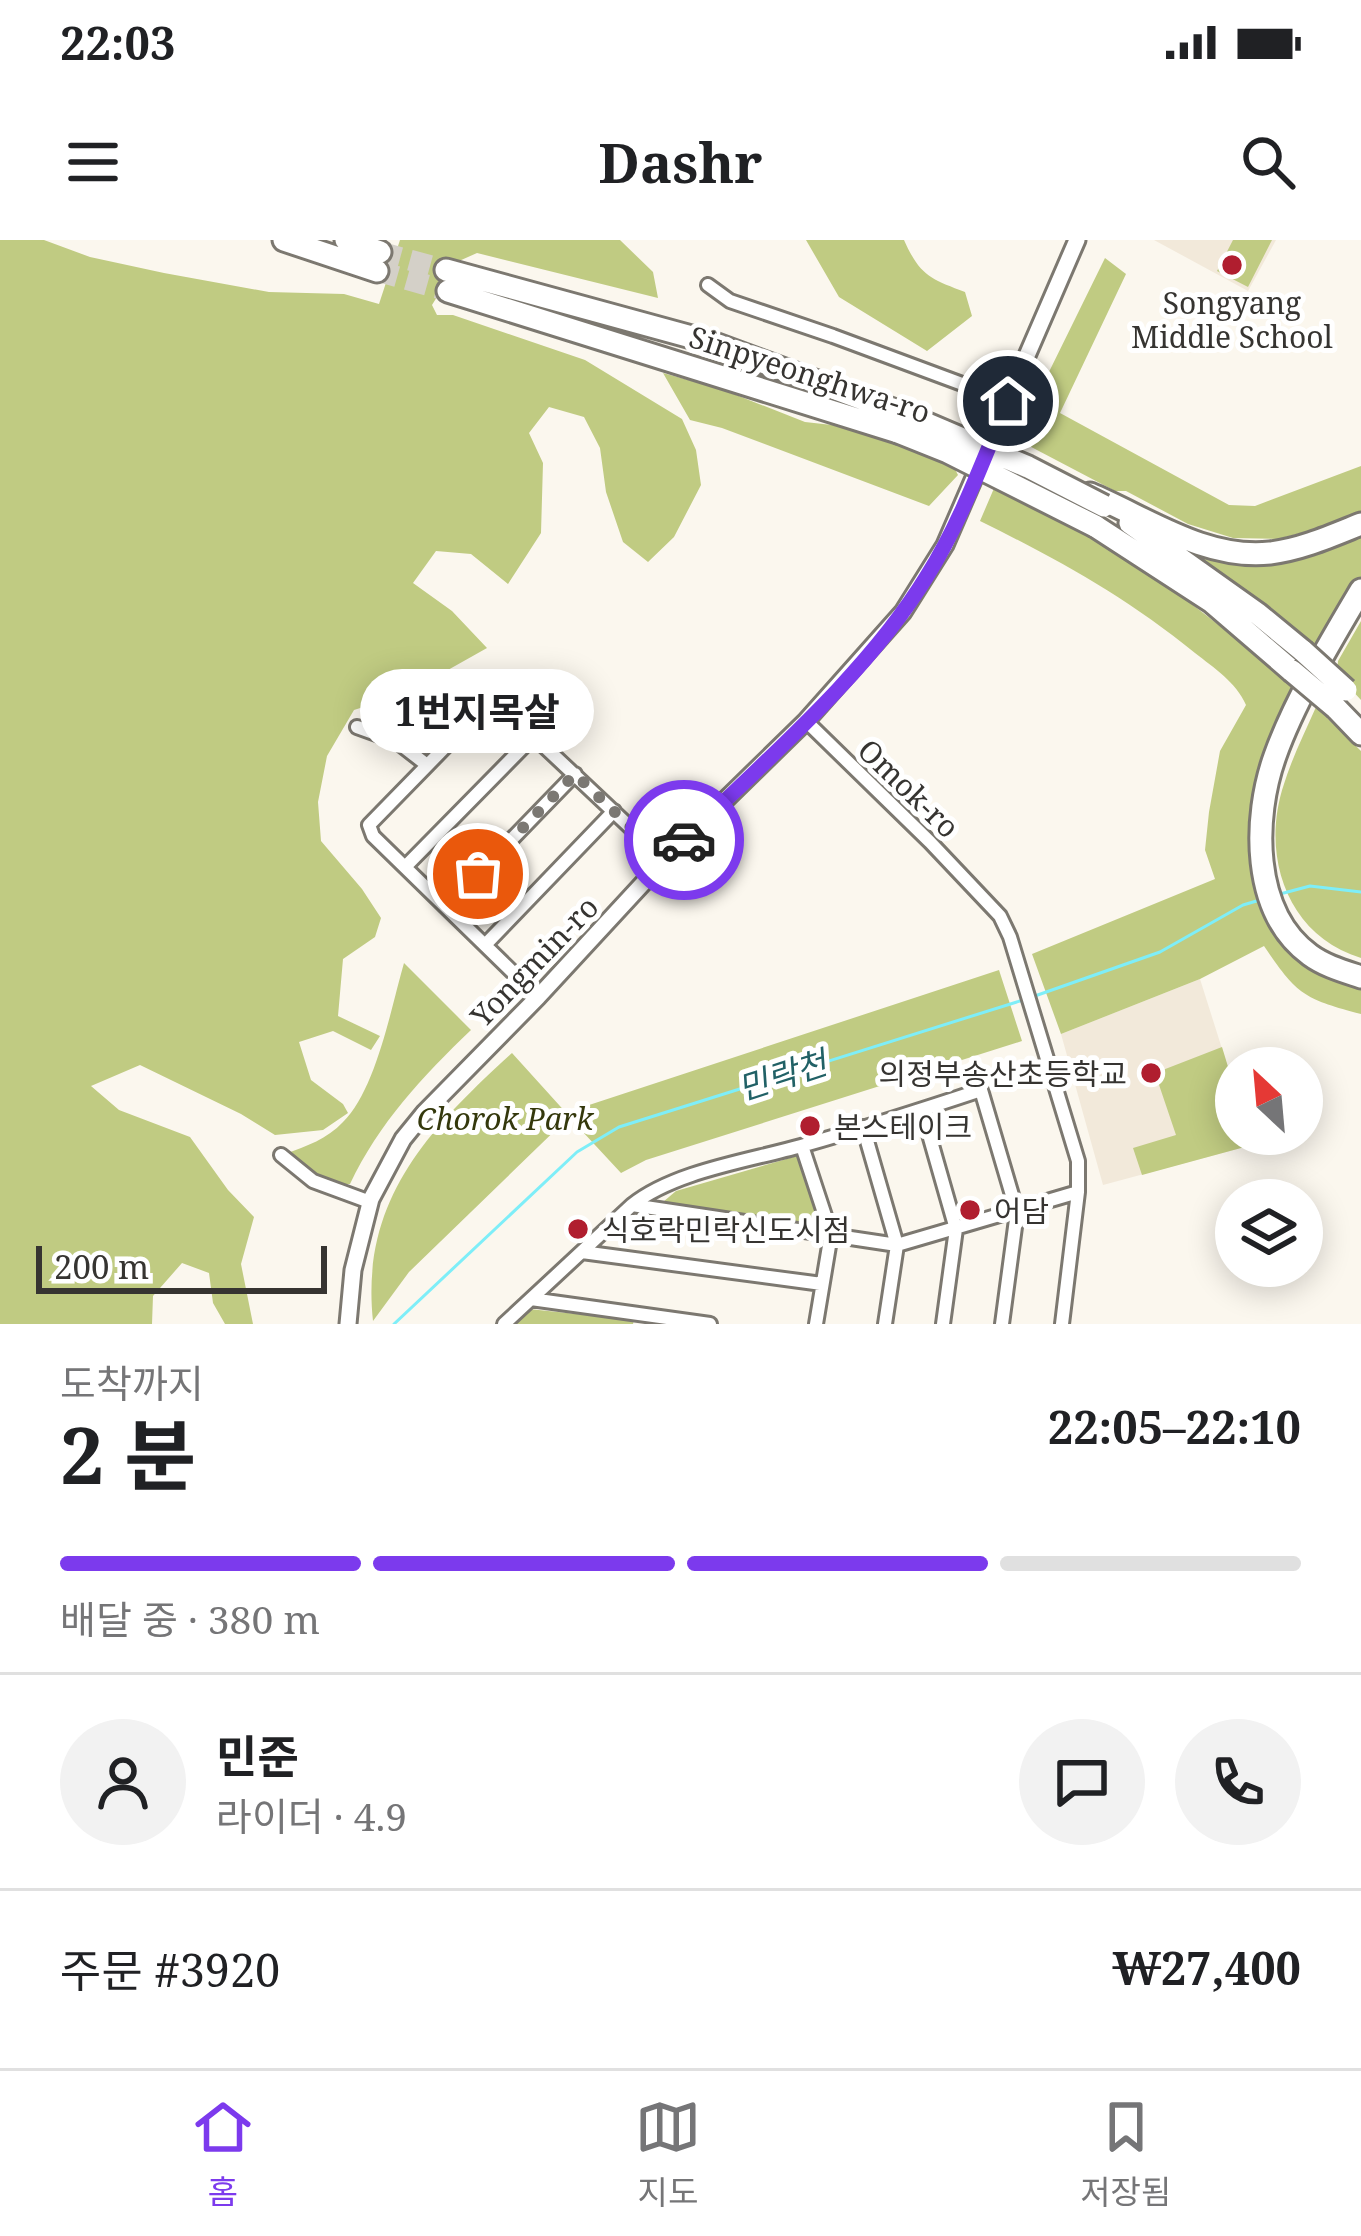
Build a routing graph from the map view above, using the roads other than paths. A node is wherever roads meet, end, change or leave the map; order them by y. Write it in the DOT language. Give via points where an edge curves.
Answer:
graph roads {
  1 [pos="284,240"];
  2 [pos="346,240"];
  3 [pos="1077,240"];
  4 [pos="447,280"];
  5 [pos="708,285"];
  6 [pos="1008,401"];
  7 [pos="902,423"];
  8 [pos="1102,511"];
  9 [pos="1361,524"];
  10 [pos="1361,590"];
  11 [pos="1361,611"];
  12 [pos="1346,704"];
  13 [pos="806,722"];
  14 [pos="357,727"];
  15 [pos="535,735"];
  16 [pos="1361,736"];
  17 [pos="427,765"];
  18 [pos="575,774"];
  19 [pos="614,811"];
  20 [pos="666,861"];
  21 [pos="405,867"];
  22 [pos="1267,870"];
  23 [pos="446,907"];
  24 [pos="485,945"];
  25 [pos="1361,972"];
  26 [pos="538,997"];
  27 [pos="922,1110"];
  28 [pos="863,1127"];
  29 [pos="802,1146"];
  30 [pos="280,1155"];
  31 [pos="1078,1192"];
  32 [pos="370,1202"];
  33 [pos="632,1205"];
  34 [pos="1017,1212"];
  35 [pos="956,1229"];
  36 [pos="831,1234"];
  37 [pos="897,1245"];
  38 [pos="582,1252"];
  39 [pos="822,1284"];
  40 [pos="531,1299"];
  41 [pos="348,1324"];
  42 [pos="504,1324"];
  43 [pos="710,1324"];
  44 [pos="816,1324"];
  45 [pos="885,1324"];
  46 [pos="943,1324"];
  47 [pos="1002,1324"];
  48 [pos="1062,1324"];
  1 -- 2 [label="highway" via="378,261"];
  3 -- 6 [label="street, Yongmin-ro"];
  4 -- 7 [label="highway, Sinpyeonghwa-ro"];
  5 -- 6 [label="street" via="730,301"];
  6 -- 13 [label="street, Yongmin-ro" via="927,577"];
  7 -- 8 [label="highway, Sinpyeonghwa-ro, bridge" via="948,452"];
  7 -- 8 [label="highway, Sinpyeonghwa-ro, bridge" via="1028,467"];
  8 -- 9 [label="highway" via="1252,554"];
  8 -- 12 [label="highway, Sinpyeonghwa-ro, bridge"];
  10 -- 22 [label="highway" via="1276,754 1260,828"];
  11 -- 22 [label="highway" via="1273,795"];
  12 -- 16 [label="highway, Sinpyeonghwa-ro"];
  13 -- 20 [label="street, Yongmin-ro"];
  13 -- 31 [label="street, Omok-ro" via="1006,926 1078,1161"];
  14 -- 17 [label="street" via="396,741"];
  15 -- 17 [label="street" via="490,701"];
  15 -- 18 [label="street"];
  15 -- 21 [label="street"];
  17 -- 21 [label="street" via="369,824"];
  18 -- 19 [label="street"];
  18 -- 23 [label="street"];
  19 -- 20 [label="street"];
  19 -- 24 [label="street"];
  20 -- 26 [label="street, Yongmin-ro"];
  21 -- 23 [label="street"];
  22 -- 25 [label="highway" via="1273,904 1296,943 1333,968"];
  23 -- 24 [label="street"];
  24 -- 26 [label="street"];
  26 -- 32 [label="street, Yongmin-ro" via="424,1112"];
  27 -- 28 [label="street"];
  27 -- 34 [label="street" via="981,1090"];
  27 -- 35 [label="street"];
  28 -- 29 [label="street"];
  28 -- 37 [label="street"];
  29 -- 33 [label="street" via="662,1186"];
  29 -- 36 [label="street"];
  30 -- 32 [label="street" via="313,1181"];
  31 -- 34 [label="street"];
  31 -- 48 [label="street"];
  32 -- 41 [label="street, Yongmin-ro"];
  33 -- 36 [label="street"];
  33 -- 38 [label="street"];
  34 -- 35 [label="street"];
  34 -- 47 [label="street"];
  35 -- 37 [label="street"];
  35 -- 46 [label="street"];
  36 -- 37 [label="street"];
  36 -- 39 [label="street"];
  37 -- 45 [label="street"];
  38 -- 39 [label="street"];
  38 -- 40 [label="street"];
  39 -- 44 [label="street"];
  40 -- 42 [label="street"];
  40 -- 43 [label="street"];
}
